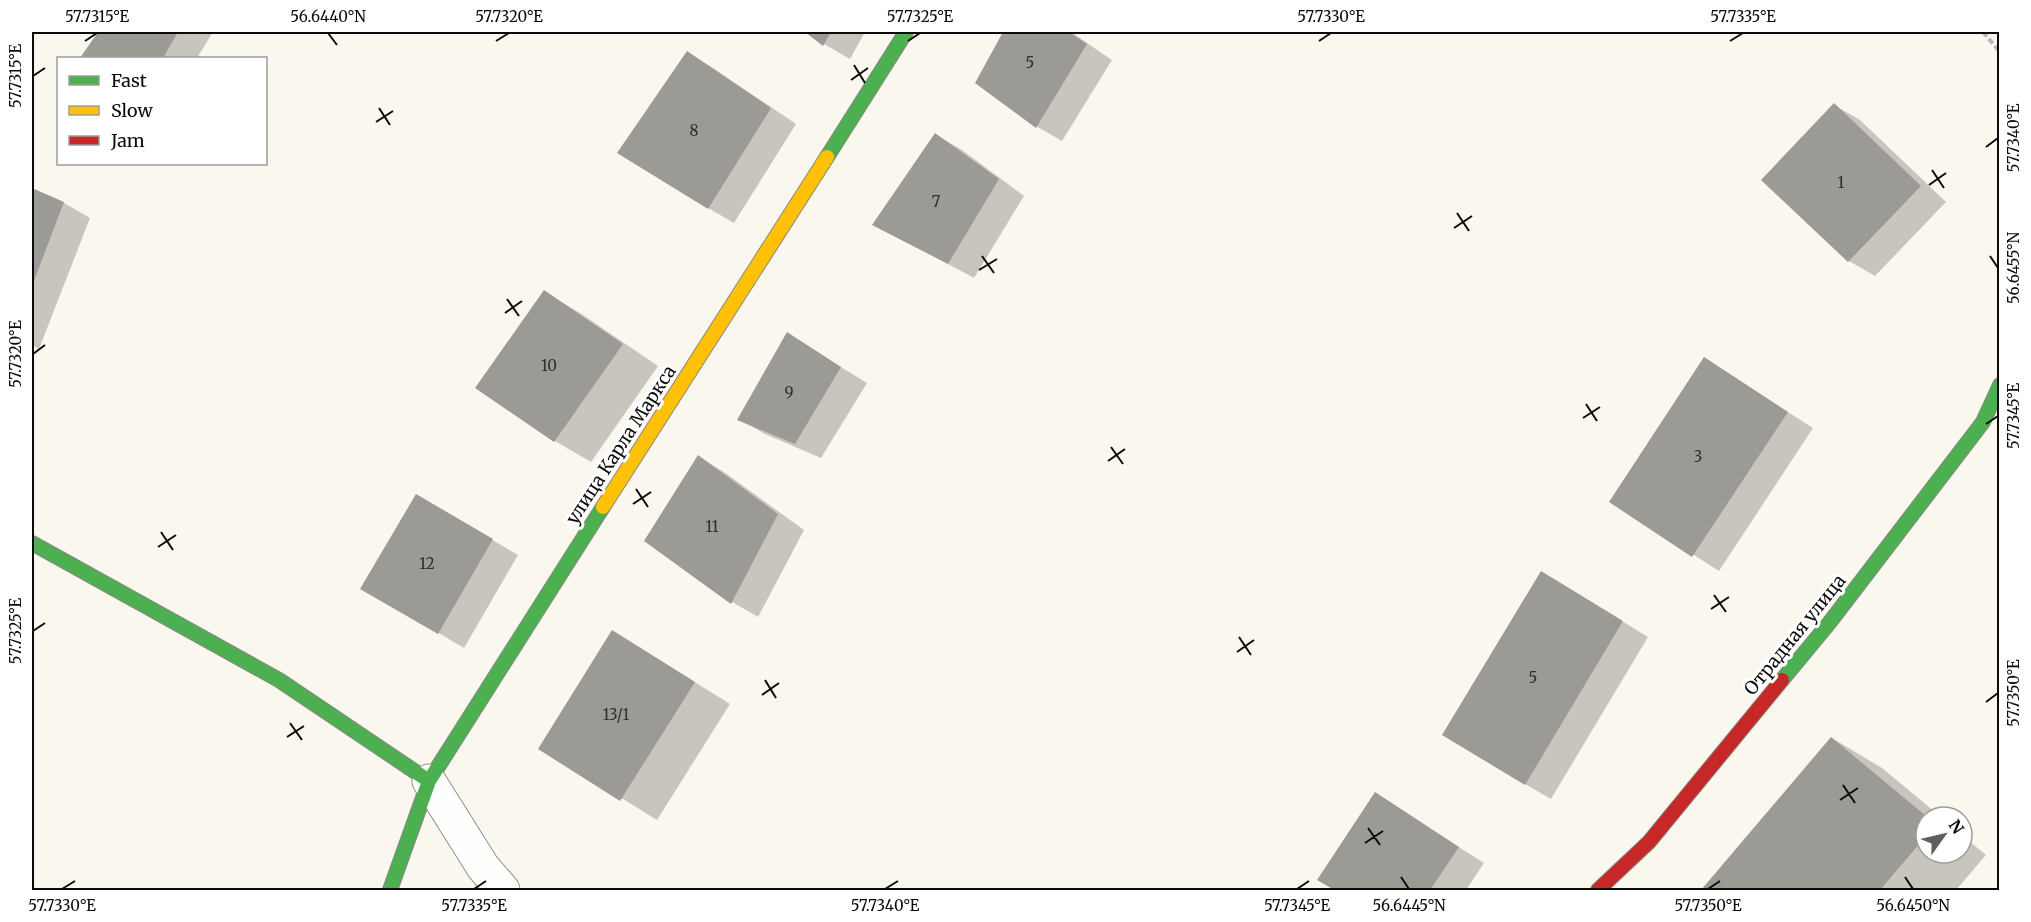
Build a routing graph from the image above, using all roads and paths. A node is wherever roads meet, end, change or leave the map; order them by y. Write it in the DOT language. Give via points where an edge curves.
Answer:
graph roads {
  1 [pos="906,32"];
  2 [pos="1983,32"];
  3 [pos="2000,52"];
  4 [pos="2000,385"];
  5 [pos="32,543"];
  6 [pos="429,781"];
  7 [pos="390,891"];
  8 [pos="503,891"];
  9 [pos="1598,891"];
  1 -- 6 [label="street, улица Карла Маркса"];
  2 -- 3 [label="path"];
  4 -- 9 [label="street, Отрадная улица" via="1983,422 1830,622 1649,842"];
  5 -- 6 [label="street" via="279,680"];
  6 -- 7 [label="street, улица Карла Маркса"];
  6 -- 8 [label="street" via="483,867"];
}
